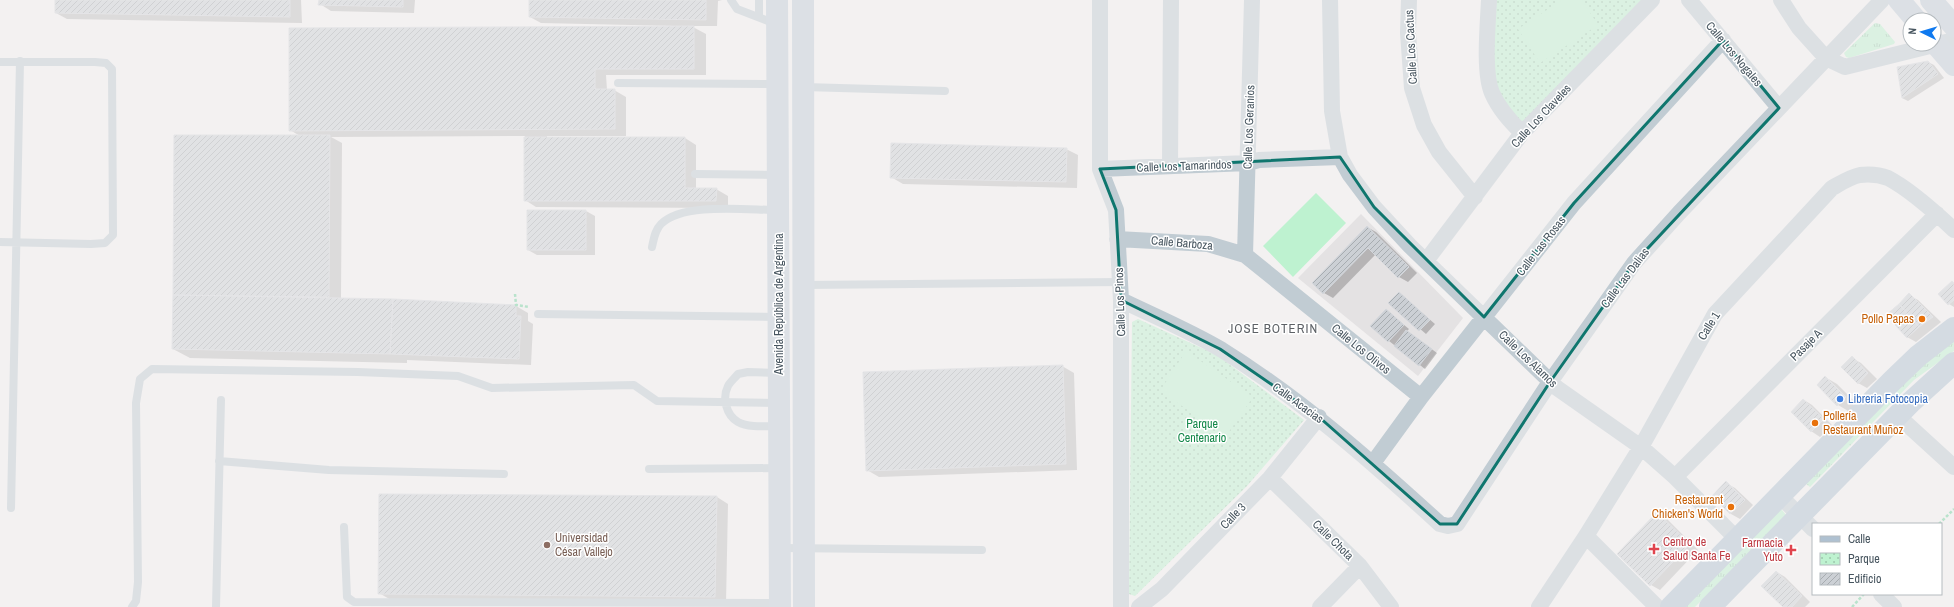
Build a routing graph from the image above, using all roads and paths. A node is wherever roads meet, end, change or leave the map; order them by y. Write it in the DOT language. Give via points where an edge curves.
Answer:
graph roads {
  1 [pos="731,0"];
  2 [pos="760,0"];
  3 [pos="777,0"];
  4 [pos="803,0"];
  5 [pos="1100,0"];
  6 [pos="1171,0"];
  7 [pos="1252,0"];
  8 [pos="1330,0"];
  9 [pos="1409,0"];
  10 [pos="1489,0"];
  11 [pos="1652,0"];
  12 [pos="1689,0"];
  13 [pos="1781,0"];
  14 [pos="1882,0"];
  15 [pos="1899,0"];
  16 [pos="1931,0"];
  17 [pos="1909,12"];
  18 [pos="768,21"];
  19 [pos="1954,26"];
  20 [pos="1723,40"];
  21 [pos="1942,42"];
  22 [pos="1903,52"];
  23 [pos="1826,58"];
  24 [pos="20,61"];
  25 [pos="0,62"];
  26 [pos="1954,65"];
  27 [pos="618,83"];
  28 [pos="778,84"];
  29 [pos="804,87"];
  30 [pos="944,91"];
  31 [pos="1779,108"];
  32 [pos="1522,133"];
  33 [pos="1340,157"];
  34 [pos="1248,163"];
  35 [pos="1170,166"];
  36 [pos="1100,169"];
  37 [pos="695,174"];
  38 [pos="778,175"];
  39 [pos="1475,197"];
  40 [pos="778,210"];
  41 [pos="1937,214"];
  42 [pos="1954,230"];
  43 [pos="1117,239"];
  44 [pos="0,242"];
  45 [pos="17,243"];
  46 [pos="652,246"];
  47 [pos="1245,255"];
  48 [pos="1426,261"];
  49 [pos="1119,282"];
  50 [pos="804,286"];
  51 [pos="515,294"];
  52 [pos="1121,300"];
  53 [pos="538,314"];
  54 [pos="779,317"];
  55 [pos="1484,317"];
  56 [pos="1954,328"];
  57 [pos="1954,363"];
  58 [pos="779,373"];
  59 [pos="1550,382"];
  60 [pos="1421,397"];
  61 [pos="221,400"];
  62 [pos="725,403"];
  63 [pos="780,403"];
  64 [pos="1898,416"];
  65 [pos="1319,417"];
  66 [pos="779,426"];
  67 [pos="1641,447"];
  68 [pos="220,461"];
  69 [pos="1373,463"];
  70 [pos="1954,467"];
  71 [pos="780,468"];
  72 [pos="649,469"];
  73 [pos="504,474"];
  74 [pos="1675,477"];
  75 [pos="1270,478"];
  76 [pos="1779,495"];
  77 [pos="11,508"];
  78 [pos="1954,509"];
  79 [pos="1807,523"];
  80 [pos="1940,523"];
  81 [pos="1457,524"];
  82 [pos="344,527"];
  83 [pos="1586,536"];
  84 [pos="1737,539"];
  85 [pos="804,547"];
  86 [pos="780,548"];
  87 [pos="982,550"];
  88 [pos="1360,566"];
  89 [pos="1863,595"];
  90 [pos="1881,595"];
  91 [pos="780,605"];
  92 [pos="132,607"];
  93 [pos="216,607"];
  94 [pos="804,607"];
  95 [pos="1121,607"];
  96 [pos="1139,607"];
  97 [pos="1320,607"];
  98 [pos="1391,607"];
  99 [pos="1539,607"];
  100 [pos="1657,607"];
  101 [pos="1671,607"];
  102 [pos="1710,607"];
  103 [pos="1852,607"];
  104 [pos="1894,607"];
  1 -- 18 [label="lane" via="737,9"];
  2 -- 18 [label="lane"];
  3 -- 18 [label="main road, Avenida República de Argentina"];
  4 -- 29 [label="main road, Avenida República de Argentina"];
  5 -- 36 [label="street, Calle Los Pinos"];
  6 -- 35 [label="street"];
  7 -- 34 [label="street, Calle Los Geranios"];
  8 -- 33 [label="street, Calle Los Alamos" via="1332,111"];
  9 -- 39 [label="street, Calle Los Cactus" via="1408,33 1412,88 1424,125 1439,152"];
  10 -- 32 [label="street" via="1488,50 1491,92 1499,107"];
  11 -- 32 [label="street, Calle Los Claveles"];
  12 -- 20 [label="street, Calle Los Nogales"];
  13 -- 23 [label="street" via="1799,28"];
  14 -- 23 [label="street, Calle Las Dalias"];
  15 -- 17 [label="main road"];
  16 -- 19 [label="main road"];
  18 -- 28 [label="main road, Avenida República de Argentina"];
  20 -- 31 [label="street, Calle Los Nogales"];
  20 -- 55 [label="street, Calle Las Rosas" via="1574,203"];
  21 -- 26 [label="main road"];
  22 -- 23 [label="street" via="1845,67"];
  23 -- 31 [label="street, Calle Las Dalias"];
  24 -- 25 [label="lane"];
  24 -- 45 [label="lane"];
  24 -- 45 [label="lane" via="95,62 106,63 112,69 113,235 105,243"];
  27 -- 28 [label="lane"];
  28 -- 38 [label="main road, Avenida República de Argentina"];
  29 -- 30 [label="lane"];
  29 -- 50 [label="main road, Avenida República de Argentina"];
  31 -- 59 [label="street, Calle Las Dalias" via="1634,262"];
  32 -- 39 [label="street, Calle Los Claveles"];
  33 -- 34 [label="street, Calle Los Tamarindos" via="1259,160"];
  33 -- 48 [label="street, Calle Los Alamos" via="1374,207"];
  34 -- 35 [label="street, Calle Los Tamarindos"];
  34 -- 47 [label="street, Calle Los Geranios"];
  35 -- 36 [label="street, Calle Los Tamarindos"];
  36 -- 43 [label="street, Calle Los Pinos" via="1116,210"];
  37 -- 38 [label="lane"];
  38 -- 40 [label="main road, Avenida República de Argentina"];
  39 -- 48 [label="street, Calle Los Claveles"];
  40 -- 46 [label="lane" via="707,210 675,214 655,232"];
  40 -- 54 [label="main road, Avenida República de Argentina"];
  41 -- 42 [label="street, Calle 1"];
  41 -- 67 [label="street, Calle 1" via="1887,178 1859,175 1832,188 1714,314"];
  41 -- 74 [label="street, Pasaje A"];
  43 -- 47 [label="street, Calle Barboza" via="1208,244"];
  43 -- 49 [label="street, Calle Los Pinos"];
  44 -- 45 [label="lane"];
  45 -- 77 [label="lane"];
  47 -- 60 [label="street, Calle Los Olivos"];
  48 -- 55 [label="street, Calle Los Alamos"];
  49 -- 50 [label="lane"];
  49 -- 52 [label="street, Calle Los Pinos"];
  50 -- 85 [label="main road, Avenida República de Argentina"];
  51 -- 53 [label="path" via="516,305 536,307"];
  52 -- 65 [label="street, Calle Acacias" via="1220,349"];
  52 -- 95 [label="street, Calle Los Pinos"];
  53 -- 54 [label="lane"];
  54 -- 58 [label="main road, Avenida República de Argentina"];
  55 -- 59 [label="street, Calle Los Alamos"];
  55 -- 60 [label="street, Calle Las Rosas"];
  56 -- 76 [label="main road" via="1918,356"];
  57 -- 64 [label="main road"];
  58 -- 62 [label="lane" via="738,374 727,386"];
  58 -- 63 [label="main road, Avenida República de Argentina"];
  59 -- 67 [label="street, Calle Los Alamos"];
  59 -- 81 [label="street, Calle Las Dalias"];
  60 -- 69 [label="street, Calle Las Rosas"];
  61 -- 68 [label="lane"];
  62 -- 63 [label="lane"];
  62 -- 66 [label="lane" via="728,412 738,422 754,426"];
  62 -- 92 [label="lane" via="657,401 634,385 492,388 458,376 152,369 140,379 136,403 138,582 136,601"];
  63 -- 66 [label="main road, Avenida República de Argentina"];
  64 -- 70 [label="street"];
  64 -- 79 [label="main road"];
  65 -- 69 [label="street, Calle Acacias"];
  65 -- 75 [label="street, Calle 3"];
  66 -- 71 [label="main road, Avenida República de Argentina"];
  67 -- 74 [label="street, Calle Los Alamos"];
  67 -- 83 [label="street, Calle 1"];
  68 -- 73 [label="lane" via="329,470"];
  68 -- 93 [label="lane"];
  69 -- 81 [label="street, Calle Acacias" via="1440,524"];
  71 -- 72 [label="lane"];
  71 -- 86 [label="main road, Avenida República de Argentina"];
  74 -- 84 [label="street, Calle Los Alamos"];
  75 -- 88 [label="street, Calle Chota"];
  75 -- 96 [label="street, Calle 3" via="1162,589"];
  76 -- 79 [label="street"];
  76 -- 84 [label="main road"];
  78 -- 80 [label="path"];
  79 -- 102 [label="main road"];
  82 -- 91 [label="lane" via="347,597 354,602"];
  83 -- 99 [label="street, Calle 1"];
  83 -- 100 [label="street"];
  84 -- 101 [label="main road"];
  85 -- 86 [label="lane"];
  85 -- 87 [label="lane"];
  85 -- 94 [label="main road, Avenida República de Argentina"];
  86 -- 91 [label="main road, Avenida República de Argentina"];
  88 -- 97 [label="street"];
  88 -- 98 [label="street, Calle Chota"];
  89 -- 103 [label="path"];
  90 -- 104 [label="street"];
}
